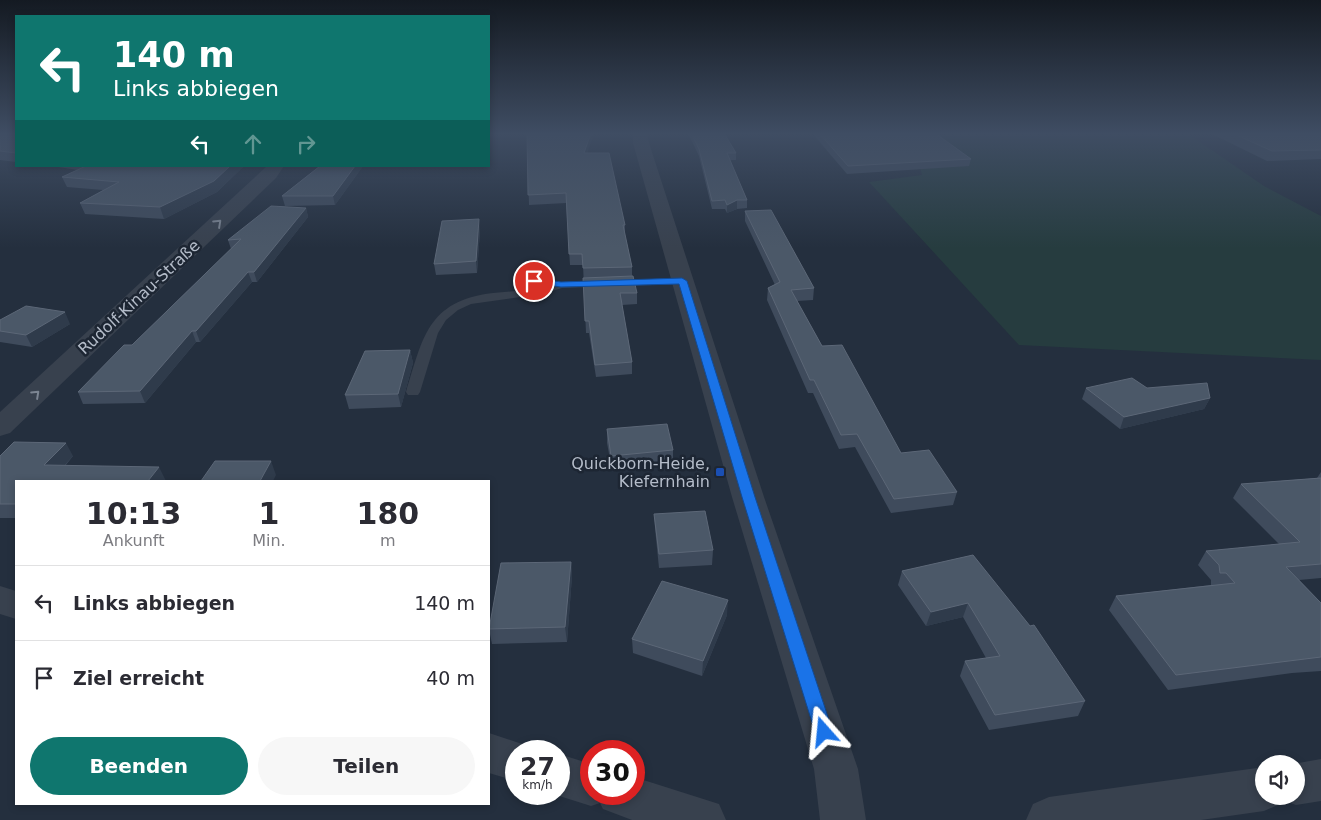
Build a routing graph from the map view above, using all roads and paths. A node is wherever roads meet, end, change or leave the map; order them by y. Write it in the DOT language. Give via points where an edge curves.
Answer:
graph roads {
  1 [pos="271,171"];
  2 [pos="649,171"];
  3 [pos="534,281"];
  4 [pos="682,281"];
  5 [pos="561,285"];
  6 [pos="413,392"];
  7 [pos="0,427"];
  8 [pos="0,600"];
  9 [pos="15,605"];
  10 [pos="490,753"];
  11 [pos="505,758"];
  12 [pos="1321,780"];
  13 [pos="1305,783"];
  14 [pos="1255,789"];
  15 [pos="645,802"];
  16 [pos="703,820"];
  17 [pos="843,820"];
  18 [pos="1049,820"];
  7 -- 1 [label="street, Rudolf-Kinau-Straße, one-way"];
  2 -- 4 [label="street"];
  3 -- 5 [label="lane"];
  4 -- 5 [label="lane"];
  4 -- 17 [label="street" via="836,769"];
  5 -- 6 [label="lane" via="542,291 461,302 432,332"];
  8 -- 9 [label="street"];
  10 -- 11 [label="street"];
  12 -- 13 [label="street"];
  14 -- 18 [label="street"];
  15 -- 16 [label="street"];
}
